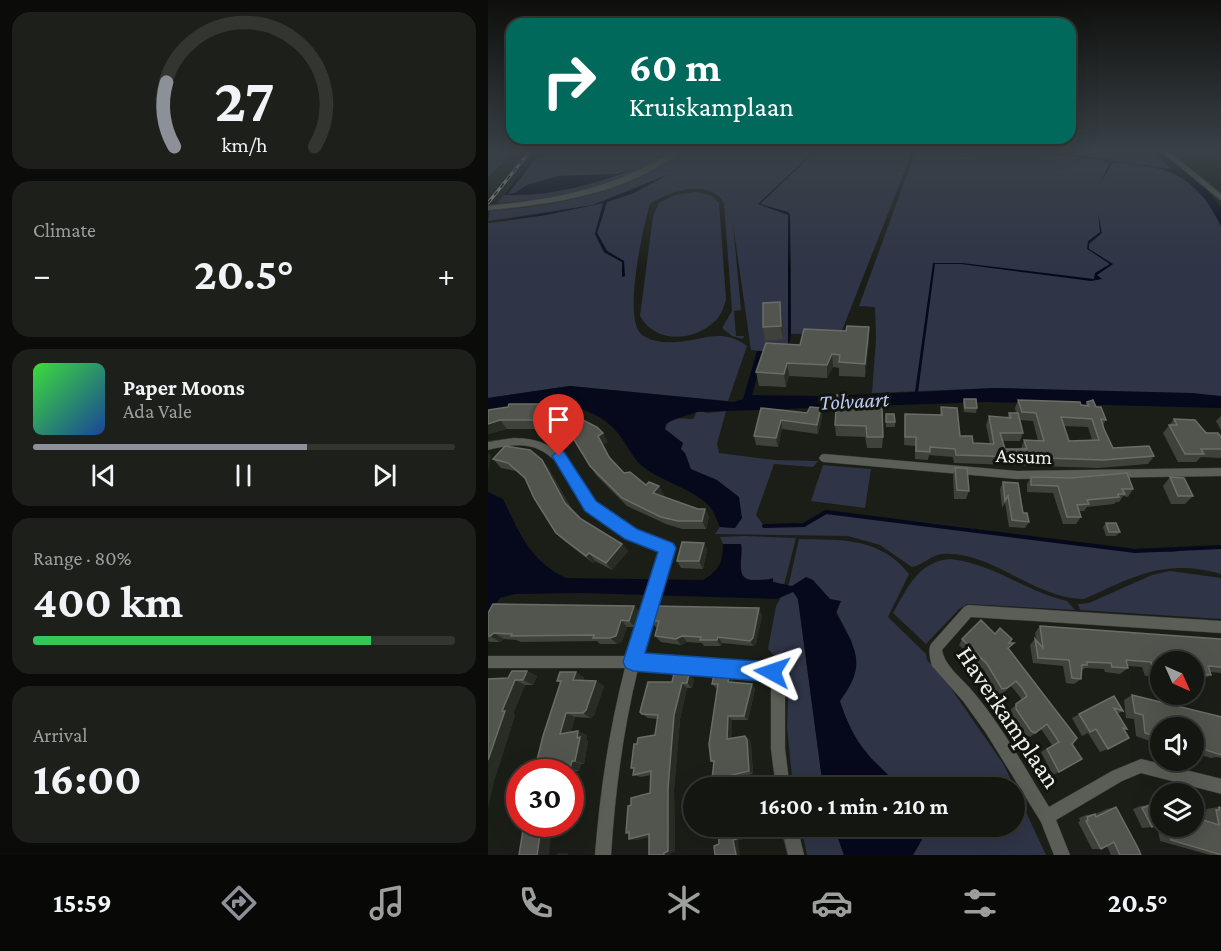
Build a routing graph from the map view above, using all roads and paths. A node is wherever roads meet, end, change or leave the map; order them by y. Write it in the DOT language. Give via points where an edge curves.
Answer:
graph roads {
  1 [pos="598,190"];
  2 [pos="488,208"];
  3 [pos="488,446"];
  4 [pos="824,458"];
  5 [pos="1222,472"];
  6 [pos="1222,627"];
  7 [pos="488,662"];
  8 [pos="633,662"];
  9 [pos="782,777"];
  10 [pos="1222,787"];
  11 [pos="1047,817"];
  12 [pos="792,837"];
  13 [pos="602,855"];
  14 [pos="796,855"];
  15 [pos="1062,855"];
  1 -- 2 [label="main road"];
  3 -- 8 [label="street" via="512,442 547,448 559,456 590,506 631,534 668,548"];
  4 -- 5 [label="street, Assum" via="1017,475"];
  6 -- 11 [label="street, Haverkamplaan" via="968,611 935,648 937,661 991,728"];
  7 -- 8 [label="street"];
  8 -- 9 [label="street" via="772,672 780,689 778,749"];
  8 -- 13 [label="street" via="606,796"];
  10 -- 11 [label="street, Haverkamplaan" via="1141,766"];
  11 -- 15 [label="street"];
  12 -- 14 [label="street"];
}
